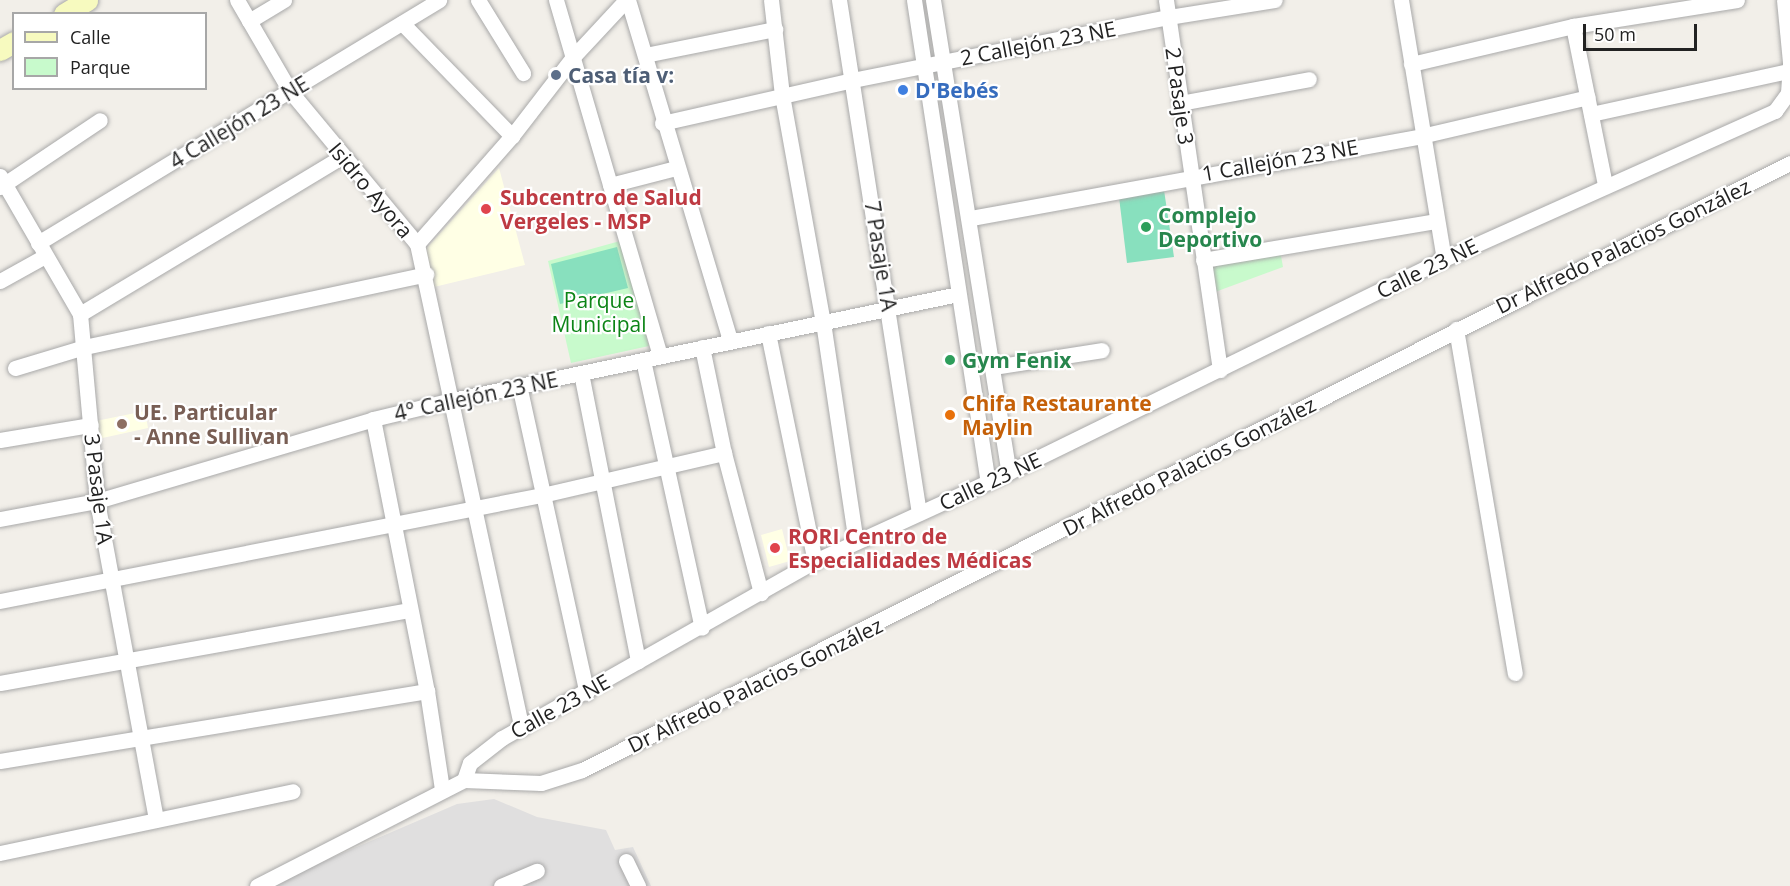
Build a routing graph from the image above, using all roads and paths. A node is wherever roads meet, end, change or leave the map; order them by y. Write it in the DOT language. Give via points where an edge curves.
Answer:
graph roads {
  1 [pos="87,0"];
  2 [pos="237,0"];
  3 [pos="284,0"];
  4 [pos="439,0"];
  5 [pos="478,0"];
  6 [pos="556,0"];
  7 [pos="627,0"];
  8 [pos="771,0"];
  9 [pos="839,0"];
  10 [pos="914,0"];
  11 [pos="933,0"];
  12 [pos="1166,0"];
  13 [pos="1275,0"];
  14 [pos="1401,0"];
  15 [pos="1737,0"];
  16 [pos="1784,0"];
  17 [pos="66,12"];
  18 [pos="1169,17"];
  19 [pos="249,21"];
  20 [pos="402,23"];
  21 [pos="1573,26"];
  22 [pos="775,29"];
  23 [pos="645,55"];
  24 [pos="573,57"];
  25 [pos="946,62"];
  26 [pos="1411,64"];
  27 [pos="1789,65"];
  28 [pos="924,67"];
  29 [pos="523,73"];
  30 [pos="1309,79"];
  31 [pos="853,80"];
  32 [pos="290,91"];
  33 [pos="782,95"];
  34 [pos="1588,97"];
  35 [pos="1180,103"];
  36 [pos="1591,114"];
  37 [pos="100,120"];
  38 [pos="662,123"];
  39 [pos="512,136"];
  40 [pos="1421,136"];
  41 [pos="341,157"];
  42 [pos="1790,163"];
  43 [pos="676,168"];
  44 [pos="1191,176"];
  45 [pos="2,183"];
  46 [pos="1605,184"];
  47 [pos="610,185"];
  48 [pos="971,218"];
  49 [pos="1437,221"];
  50 [pos="417,244"];
  51 [pos="42,250"];
  52 [pos="1444,258"];
  53 [pos="1203,260"];
  54 [pos="426,274"];
  55 [pos="0,281"];
  56 [pos="958,294"];
  57 [pos="890,308"];
  58 [pos="81,314"];
  59 [pos="823,322"];
  60 [pos="1456,329"];
  61 [pos="768,333"];
  62 [pos="730,342"];
  63 [pos="84,347"];
  64 [pos="702,347"];
  65 [pos="1102,350"];
  66 [pos="660,356"];
  67 [pos="643,360"];
  68 [pos="994,367"];
  69 [pos="15,368"];
  70 [pos="1220,370"];
  71 [pos="581,373"];
  72 [pos="519,386"];
  73 [pos="452,400"];
  74 [pos="373,419"];
  75 [pos="91,426"];
  76 [pos="0,440"];
  77 [pos="724,453"];
  78 [pos="664,469"];
  79 [pos="1010,472"];
  80 [pos="988,482"];
  81 [pos="601,483"];
  82 [pos="542,495"];
  83 [pos="97,501"];
  84 [pos="473,507"];
  85 [pos="919,513"];
  86 [pos="0,519"];
  87 [pos="392,525"];
  88 [pos="856,542"];
  89 [pos="815,561"];
  90 [pos="112,581"];
  91 [pos="761,593"];
  92 [pos="0,601"];
  93 [pos="409,610"];
  94 [pos="702,628"];
  95 [pos="126,661"];
  96 [pos="638,661"];
  97 [pos="1515,674"];
  98 [pos="0,683"];
  99 [pos="427,691"];
  100 [pos="587,693"];
  101 [pos="522,728"];
  102 [pos="140,739"];
  103 [pos="0,761"];
  104 [pos="464,780"];
  105 [pos="441,789"];
  106 [pos="293,791"];
  107 [pos="156,820"];
  108 [pos="0,853"];
  109 [pos="626,861"];
  110 [pos="537,871"];
  111 [pos="257,886"];
  112 [pos="501,886"];
  113 [pos="638,886"];
  1 -- 17 [label="street"];
  2 -- 19 [label="street, Isidro Ayora"];
  3 -- 19 [label="street"];
  4 -- 20 [label="street, 4 Callejón 23 NE"];
  5 -- 29 [label="street"];
  6 -- 24 [label="street"];
  7 -- 23 [label="street"];
  7 -- 24 [label="street"];
  8 -- 22 [label="street"];
  9 -- 31 [label="street, 7 Pasaje 1A"];
  10 -- 28 [label="street"];
  11 -- 25 [label="street"];
  12 -- 18 [label="street, 2 Pasaje 3"];
  13 -- 18 [label="street, 2 Callejón 23 NE"];
  14 -- 26 [label="street"];
  15 -- 21 [label="street"];
  16 -- 27 [label="street, Calle 23 NE"];
  18 -- 25 [label="street, 2 Callejón 23 NE"];
  18 -- 35 [label="street, 2 Pasaje 3"];
  19 -- 32 [label="street, Isidro Ayora"];
  20 -- 32 [label="street, 4 Callejón 23 NE"];
  20 -- 39 [label="street"];
  21 -- 26 [label="street"];
  21 -- 34 [label="street"];
  22 -- 23 [label="street"];
  22 -- 33 [label="street"];
  23 -- 38 [label="street"];
  24 -- 39 [label="street"];
  24 -- 47 [label="street"];
  25 -- 28 [label="street, 2 Callejón 23 NE"];
  25 -- 48 [label="street"];
  26 -- 40 [label="street"];
  27 -- 36 [label="street"];
  27 -- 46 [label="street, Calle 23 NE" via="1786,99 1775,111"];
  28 -- 31 [label="street, 2 Callejón 23 NE"];
  28 -- 56 [label="street"];
  30 -- 35 [label="street"];
  31 -- 33 [label="street, 2 Callejón 23 NE"];
  31 -- 57 [label="street, 7 Pasaje 1A"];
  32 -- 41 [label="street, Isidro Ayora"];
  32 -- 51 [label="street, 4 Callejón 23 NE"];
  33 -- 38 [label="street, 2 Callejón 23 NE"];
  33 -- 59 [label="street"];
  34 -- 36 [label="street"];
  34 -- 40 [label="street, 1 Callejón 23 NE"];
  35 -- 44 [label="street, 2 Pasaje 3"];
  36 -- 46 [label="street"];
  37 -- 45 [label="street"];
  38 -- 43 [label="street"];
  39 -- 50 [label="street"];
  40 -- 44 [label="street, 1 Callejón 23 NE"];
  40 -- 49 [label="street"];
  41 -- 50 [label="street, Isidro Ayora"];
  41 -- 58 [label="street"];
  42 -- 60 [label="street, Dr Alfredo Palacios González"];
  43 -- 47 [label="street"];
  43 -- 62 [label="street"];
  44 -- 48 [label="street, 1 Callejón 23 NE"];
  44 -- 53 [label="street, 2 Pasaje 3"];
  45 -- 51 [label="street, 3 Pasaje 1A"];
  46 -- 52 [label="street, Calle 23 NE"];
  47 -- 66 [label="street"];
  48 -- 68 [label="street"];
  49 -- 52 [label="street"];
  49 -- 53 [label="street"];
  50 -- 54 [label="street, Isidro Ayora"];
  51 -- 55 [label="street, 4 Callejón 23 NE"];
  51 -- 58 [label="street, 3 Pasaje 1A"];
  52 -- 70 [label="street, Calle 23 NE"];
  53 -- 70 [label="street, 2 Pasaje 3"];
  54 -- 63 [label="street"];
  54 -- 73 [label="street, Isidro Ayora"];
  56 -- 57 [label="street, 4° Callejón 23 NE"];
  56 -- 80 [label="street"];
  57 -- 59 [label="street, 4° Callejón 23 NE"];
  57 -- 85 [label="street, 7 Pasaje 1A"];
  58 -- 63 [label="street, 3 Pasaje 1A"];
  59 -- 61 [label="street, 4° Callejón 23 NE"];
  59 -- 88 [label="street"];
  60 -- 97 [label="street"];
  60 -- 104 [label="street, Dr Alfredo Palacios González" via="931,598 582,771 541,783"];
  61 -- 62 [label="street, 4° Callejón 23 NE"];
  61 -- 89 [label="street"];
  62 -- 64 [label="street, 4° Callejón 23 NE"];
  63 -- 69 [label="street"];
  63 -- 75 [label="street, 3 Pasaje 1A"];
  64 -- 66 [label="street, 4° Callejón 23 NE"];
  64 -- 77 [label="street"];
  65 -- 68 [label="street"];
  66 -- 67 [label="street, 4° Callejón 23 NE"];
  67 -- 71 [label="street, 4° Callejón 23 NE"];
  67 -- 78 [label="street"];
  68 -- 79 [label="street"];
  70 -- 79 [label="street, Calle 23 NE"];
  71 -- 72 [label="street, 4° Callejón 23 NE"];
  71 -- 81 [label="street"];
  72 -- 73 [label="street, 4° Callejón 23 NE"];
  72 -- 82 [label="street"];
  73 -- 74 [label="street, 4° Callejón 23 NE"];
  73 -- 84 [label="street, Isidro Ayora"];
  74 -- 83 [label="street, 4° Callejón 23 NE"];
  74 -- 87 [label="street"];
  75 -- 76 [label="street"];
  75 -- 83 [label="street, 3 Pasaje 1A"];
  77 -- 78 [label="street"];
  77 -- 91 [label="street"];
  78 -- 81 [label="street"];
  78 -- 94 [label="street"];
  79 -- 80 [label="street, Calle 23 NE"];
  80 -- 85 [label="street, Calle 23 NE"];
  81 -- 82 [label="street"];
  81 -- 96 [label="street"];
  82 -- 84 [label="street"];
  82 -- 100 [label="street"];
  83 -- 86 [label="street, 4° Callejón 23 NE"];
  83 -- 90 [label="street, 3 Pasaje 1A"];
  84 -- 87 [label="street"];
  84 -- 101 [label="street, Isidro Ayora"];
  85 -- 88 [label="street, Calle 23 NE"];
  87 -- 90 [label="street"];
  87 -- 93 [label="street"];
  88 -- 89 [label="street, Calle 23 NE"];
  89 -- 91 [label="street, Calle 23 NE"];
  90 -- 92 [label="street"];
  90 -- 95 [label="street, 3 Pasaje 1A"];
  91 -- 94 [label="street, Calle 23 NE"];
  93 -- 95 [label="street"];
  93 -- 99 [label="street"];
  94 -- 96 [label="street, Calle 23 NE"];
  95 -- 98 [label="street"];
  95 -- 102 [label="street, 3 Pasaje 1A"];
  96 -- 100 [label="street, Calle 23 NE"];
  99 -- 102 [label="street"];
  99 -- 105 [label="street"];
  100 -- 101 [label="street, Calle 23 NE"];
  101 -- 104 [label="street, Calle 23 NE" via="470,763"];
  102 -- 103 [label="street"];
  102 -- 107 [label="street, 3 Pasaje 1A"];
  104 -- 105 [label="street, Dr Alfredo Palacios González"];
  105 -- 111 [label="street, Dr Alfredo Palacios González"];
  106 -- 107 [label="street"];
  107 -- 108 [label="street"];
  109 -- 113 [label="street"];
  110 -- 112 [label="street"];
}
